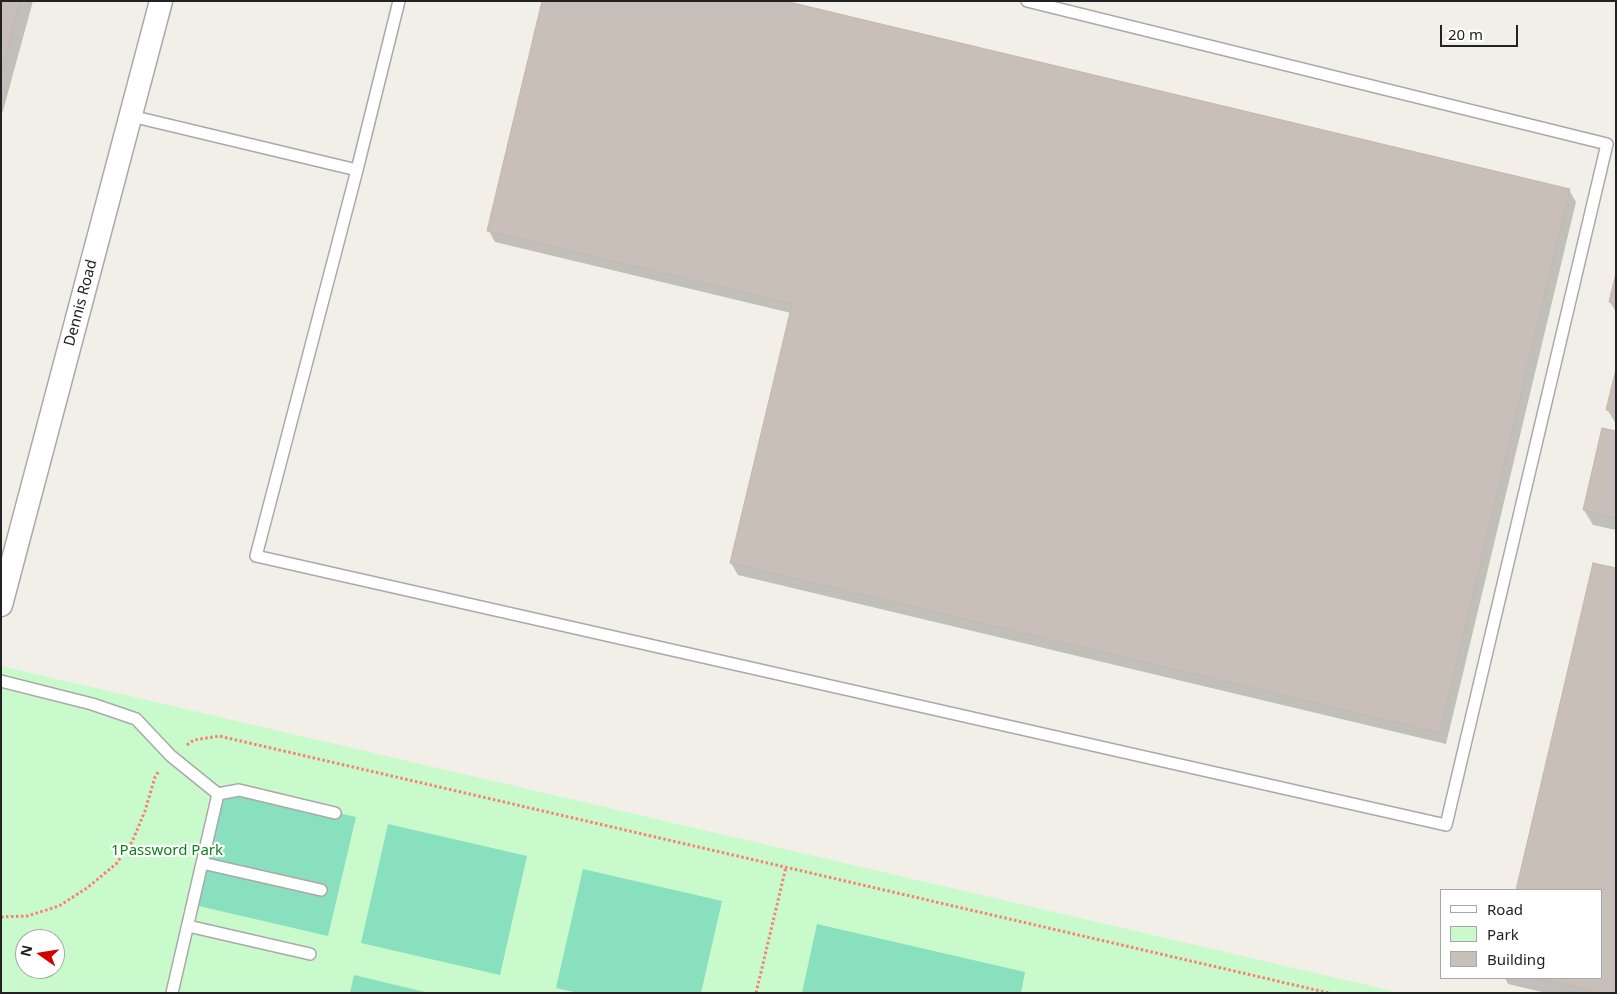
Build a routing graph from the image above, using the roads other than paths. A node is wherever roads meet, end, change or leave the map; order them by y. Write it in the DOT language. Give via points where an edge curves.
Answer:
graph roads {
  1 [pos="161,1"];
  2 [pos="399,1"];
  3 [pos="1027,1"];
  4 [pos="130,116"];
  5 [pos="357,170"];
  6 [pos="1,605"];
  7 [pos="1,681"];
  8 [pos="218,794"];
  9 [pos="335,814"];
  10 [pos="202,863"];
  11 [pos="321,890"];
  12 [pos="188,926"];
  13 [pos="310,954"];
  14 [pos="172,993"];
  1 -- 4 [label="street, Dennis Road"];
  2 -- 5 [label="lane"];
  3 -- 5 [label="lane" via="1607,144 1446,825 256,556"];
  4 -- 5 [label="lane"];
  4 -- 6 [label="street, Dennis Road"];
  7 -- 8 [label="lane" via="92,704 136,719 171,756"];
  8 -- 9 [label="lane" via="239,790"];
  8 -- 10 [label="lane"];
  10 -- 11 [label="lane"];
  10 -- 12 [label="lane"];
  12 -- 13 [label="lane"];
  12 -- 14 [label="lane"];
}
